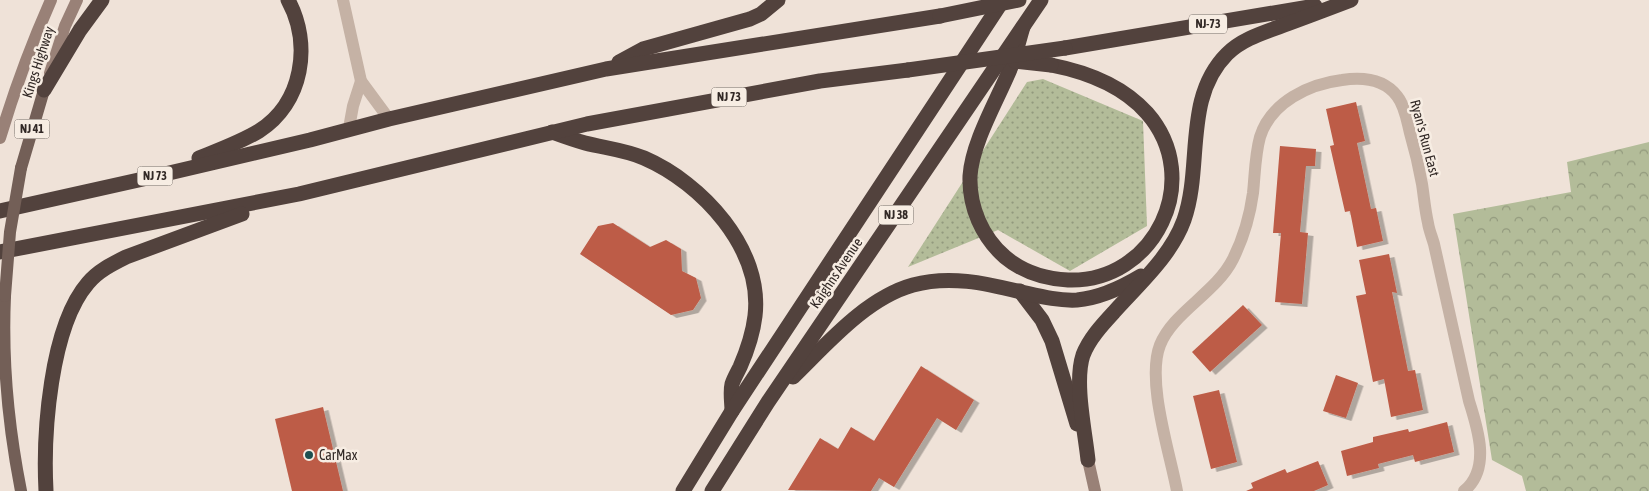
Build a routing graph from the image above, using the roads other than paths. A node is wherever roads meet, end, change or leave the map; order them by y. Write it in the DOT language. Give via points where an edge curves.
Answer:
graph roads {
  1 [pos="51,0"];
  2 [pos="77,0"];
  3 [pos="102,0"];
  4 [pos="288,0"];
  5 [pos="343,0"];
  6 [pos="778,0"];
  7 [pos="990,0"];
  8 [pos="1003,0"];
  9 [pos="1019,0"];
  10 [pos="1041,0"];
  11 [pos="1351,0"];
  12 [pos="1023,27"];
  13 [pos="979,36"];
  14 [pos="1065,48"];
  15 [pos="991,59"];
  16 [pos="606,69"];
  17 [pos="361,81"];
  18 [pos="44,90"];
  19 [pos="389,119"];
  20 [pos="350,128"];
  21 [pos="551,132"];
  22 [pos="0,138"];
  23 [pos="152,177"];
  24 [pos="298,194"];
  25 [pos="0,211"];
  26 [pos="0,252"];
  27 [pos="1153,269"];
  28 [pos="1020,291"];
  29 [pos="768,402"];
  30 [pos="732,411"];
  31 [pos="1088,460"];
  32 [pos="21,491"];
  33 [pos="46,491"];
  34 [pos="683,491"];
  35 [pos="712,491"];
  36 [pos="1095,491"];
  37 [pos="1177,491"];
  38 [pos="1464,491"];
  1 -- 22 [label="main road, Kings Highway / NJ 41" via="32,42"];
  2 -- 18 [label="main road, Kings Highway / NJ 41"];
  3 -- 18 [label="highway"];
  4 -- 23 [label="highway" via="300,32 301,63 294,91 280,113 260,131"];
  5 -- 17 [label="street"];
  6 -- 16 [label="highway" via="750,20 643,49"];
  7 -- 13 [label="highway"];
  8 -- 13 [label="highway, Kaighns Avenue / NJ 38"];
  9 -- 16 [label="highway, NJ 73, bridge" via="940,16"];
  10 -- 12 [label="highway, Kaighns Avenue / NJ 38"];
  11 -- 14 [label="highway, NJ-73"];
  11 -- 27 [label="highway" via="1250,38 1227,54 1218,65 1201,100 1191,191 1184,220 1171,246"];
  12 -- 15 [label="highway, bridge" via="1009,72 972,159 970,189 977,218 990,241 1009,260 1034,274 1060,280 1087,279 1126,264 1148,245 1163,221 1172,194 1171,166 1164,139 1152,119 1128,95 1101,79 1051,64"];
  12 -- 29 [label="highway, Kaighns Avenue / NJ 38"];
  13 -- 30 [label="highway, Kaighns Avenue / NJ 38"];
  14 -- 15 [label="highway, NJ 73, bridge"];
  15 -- 21 [label="highway, NJ 73, bridge" via="820,81"];
  16 -- 19 [label="highway, NJ 73"];
  17 -- 19 [label="street"];
  17 -- 20 [label="street"];
  18 -- 32 [label="main road, Kings Highway / NJ 41, bridge" via="21,168 10,232 5,296 6,393"];
  19 -- 20 [label="highway, NJ 73"];
  20 -- 23 [label="highway, NJ 73"];
  21 -- 24 [label="highway, NJ 73"];
  21 -- 30 [label="highway" via="626,152 656,164 693,188 733,235 752,275 756,302 748,347 732,386"];
  23 -- 25 [label="highway, NJ 73"];
  24 -- 26 [label="highway, NJ 73"];
  24 -- 33 [label="highway" via="126,257 89,283 73,306 55,364 46,443"];
  27 -- 28 [label="highway" via="1123,286 1076,300 1060,300"];
  27 -- 31 [label="highway" via="1097,332 1084,354 1078,377"];
  28 -- 29 [label="highway" via="959,280 927,282 896,292 850,322"];
  28 -- 31 [label="highway" via="1042,320 1052,341"];
  29 -- 35 [label="highway, Kaighns Avenue / NJ 38"];
  30 -- 34 [label="highway, Kaighns Avenue / NJ 38"];
  31 -- 36 [label="main road"];
  37 -- 38 [label="street, Ryan's Run East" via="1156,386 1160,346 1170,328 1219,280 1232,261 1248,217 1261,135 1269,119 1295,95 1327,82 1359,78 1387,86 1398,97 1409,126 1478,434 1480,462 1475,478"];
}
